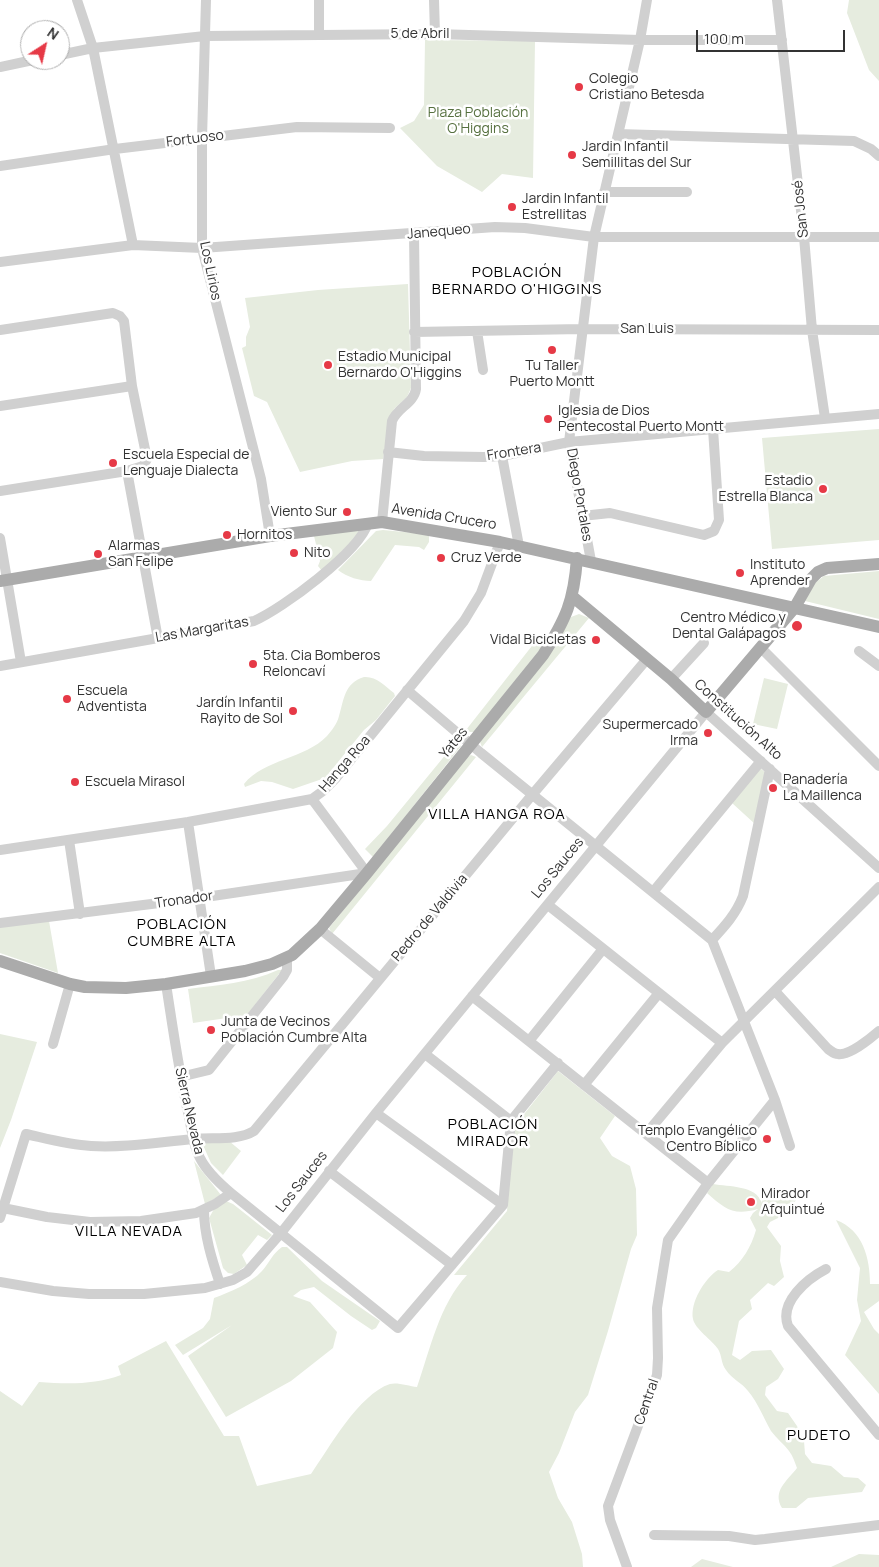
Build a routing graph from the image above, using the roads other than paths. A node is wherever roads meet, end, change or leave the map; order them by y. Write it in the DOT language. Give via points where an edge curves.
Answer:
graph roads {
  1 [pos="77,0"];
  2 [pos="206,0"];
  3 [pos="319,0"];
  4 [pos="434,0"];
  5 [pos="646,0"];
  6 [pos="777,0"];
  7 [pos="319,34"];
  8 [pos="435,34"];
  9 [pos="205,36"];
  10 [pos="640,40"];
  11 [pos="782,40"];
  12 [pos="93,48"];
  13 [pos="70,52"];
  14 [pos="20,63"];
  15 [pos="0,67"];
  16 [pos="390,128"];
  17 [pos="618,134"];
  18 [pos="202,138"];
  19 [pos="793,140"];
  20 [pos="115,149"];
  21 [pos="879,156"];
  22 [pos="0,166"];
  23 [pos="604,192"];
  24 [pos="687,192"];
  25 [pos="414,234"];
  26 [pos="594,237"];
  27 [pos="804,238"];
  28 [pos="879,238"];
  29 [pos="133,245"];
  30 [pos="202,248"];
  31 [pos="0,262"];
  32 [pos="582,329"];
  33 [pos="0,330"];
  34 [pos="812,330"];
  35 [pos="879,330"];
  36 [pos="478,331"];
  37 [pos="414,332"];
  38 [pos="483,370"];
  39 [pos="132,386"];
  40 [pos="0,406"];
  41 [pos="879,414"];
  42 [pos="825,418"];
  43 [pos="713,429"];
  44 [pos="569,442"];
  45 [pos="388,452"];
  46 [pos="502,456"];
  47 [pos="127,471"];
  48 [pos="0,491"];
  49 [pos="582,516"];
  50 [pos="382,522"];
  51 [pos="368,523"];
  52 [pos="270,536"];
  53 [pos="0,538"];
  54 [pos="500,542"];
  55 [pos="519,546"];
  56 [pos="144,558"];
  57 [pos="578,558"];
  58 [pos="591,561"];
  59 [pos="879,564"];
  60 [pos="4,581"];
  61 [pos="572,597"];
  62 [pos="795,607"];
  63 [pos="879,627"];
  64 [pos="158,639"];
  65 [pos="704,643"];
  66 [pos="760,648"];
  67 [pos="859,651"];
  68 [pos="647,659"];
  69 [pos="21,662"];
  70 [pos="0,666"];
  71 [pos="879,666"];
  72 [pos="671,679"];
  73 [pos="407,690"];
  74 [pos="706,712"];
  75 [pos="471,745"];
  76 [pos="761,761"];
  77 [pos="879,766"];
  78 [pos="770,769"];
  79 [pos="532,795"];
  80 [pos="312,800"];
  81 [pos="188,822"];
  82 [pos="69,840"];
  83 [pos="595,846"];
  84 [pos="0,850"];
  85 [pos="879,868"];
  86 [pos="368,873"];
  87 [pos="879,887"];
  88 [pos="653,892"];
  89 [pos="199,898"];
  90 [pos="548,905"];
  91 [pos="80,914"];
  92 [pos="0,923"];
  93 [pos="320,929"];
  94 [pos="712,940"];
  95 [pos="603,949"];
  96 [pos="287,958"];
  97 [pos="0,961"];
  98 [pos="211,976"];
  99 [pos="380,978"];
  100 [pos="70,984"];
  101 [pos="166,984"];
  102 [pos="775,991"];
  103 [pos="659,993"];
  104 [pos="472,996"];
  105 [pos="744,1022"];
  106 [pos="879,1031"];
  107 [pos="529,1041"];
  108 [pos="722,1043"];
  109 [pos="52,1044"];
  110 [pos="425,1054"];
  111 [pos="558,1063"];
  112 [pos="180,1076"];
  113 [pos="584,1084"];
  114 [pos="775,1100"];
  115 [pos="376,1113"];
  116 [pos="511,1121"];
  117 [pos="646,1134"];
  118 [pos="193,1139"];
  119 [pos="790,1146"];
  120 [pos="329,1171"];
  121 [pos="708,1182"];
  122 [pos="231,1193"];
  123 [pos="503,1205"];
  124 [pos="204,1210"];
  125 [pos="2,1213"];
  126 [pos="282,1233"];
  127 [pos="452,1265"];
  128 [pos="826,1269"];
  129 [pos="0,1282"];
  130 [pos="220,1284"];
  131 [pos="879,1435"];
  132 [pos="879,1525"];
  133 [pos="654,1536"];
  134 [pos="627,1567"];
  1 -- 12 [label="street"];
  2 -- 9 [label="street, Los Lirios"];
  3 -- 7 [label="street"];
  4 -- 8 [label="street"];
  5 -- 10 [label="street, Diego Portales"];
  6 -- 11 [label="street, San José"];
  7 -- 8 [label="street, 5 de Abril"];
  7 -- 9 [label="street, 5 de Abril"];
  8 -- 10 [label="street, 5 de Abril"];
  9 -- 12 [label="street, 5 de Abril"];
  9 -- 18 [label="street, Los Lirios"];
  10 -- 11 [label="street, 5 de Abril"];
  10 -- 17 [label="street, Diego Portales"];
  11 -- 19 [label="street, San José"];
  12 -- 13 [label="street, 5 de Abril"];
  12 -- 20 [label="street"];
  14 -- 15 [label="street"];
  16 -- 18 [label="street, Fortuoso" via="297,128"];
  17 -- 19 [label="street"];
  17 -- 23 [label="street, Diego Portales"];
  18 -- 20 [label="street, Fortuoso"];
  18 -- 30 [label="street, Los Lirios"];
  19 -- 21 [label="street" via="854,141"];
  19 -- 27 [label="street, San José"];
  20 -- 22 [label="street, Fortuoso"];
  20 -- 29 [label="street"];
  23 -- 24 [label="street"];
  23 -- 26 [label="street, Diego Portales"];
  25 -- 26 [label="street, Janequeo" via="495,227"];
  25 -- 30 [label="street, Janequeo"];
  25 -- 37 [label="street"];
  26 -- 27 [label="street, Janequeo"];
  26 -- 32 [label="street, Diego Portales"];
  27 -- 28 [label="street, Janequeo"];
  27 -- 34 [label="street, San José"];
  29 -- 30 [label="street, Janequeo"];
  29 -- 31 [label="street, Janequeo"];
  30 -- 52 [label="street, Los Lirios" via="261,479"];
  32 -- 34 [label="street, San Luis"];
  32 -- 36 [label="street, San Luis"];
  32 -- 44 [label="street, Diego Portales"];
  33 -- 39 [label="street" via="113,314 120,316 124,321"];
  34 -- 35 [label="street, San Luis"];
  34 -- 42 [label="street, San José"];
  36 -- 37 [label="street, San Luis"];
  36 -- 38 [label="street"];
  37 -- 45 [label="street" via="415,393 394,416"];
  39 -- 40 [label="street"];
  39 -- 47 [label="street" via="147,459 143,466"];
  41 -- 42 [label="street, Frontera"];
  42 -- 43 [label="street, Frontera"];
  43 -- 44 [label="street, Frontera"];
  43 -- 49 [label="street" via="718,520 711,533 704,535 610,513"];
  44 -- 46 [label="street, Frontera"];
  44 -- 49 [label="street, Diego Portales"];
  45 -- 46 [label="street, Frontera" via="445,457"];
  45 -- 50 [label="street"];
  46 -- 55 [label="street"];
  47 -- 48 [label="street"];
  47 -- 56 [label="street"];
  49 -- 58 [label="street, Diego Portales"];
  50 -- 51 [label="main road, Avenida Crucero"];
  50 -- 54 [label="main road, Avenida Crucero"];
  51 -- 52 [label="main road, Avenida Crucero"];
  51 -- 64 [label="street, Las Margaritas" via="363,534 340,558 266,616"];
  52 -- 56 [label="main road, Avenida Crucero"];
  53 -- 60 [label="street"];
  54 -- 55 [label="main road, Avenida Crucero"];
  54 -- 73 [label="street, Hanga Roa" via="476,604"];
  55 -- 57 [label="main road, Avenida Crucero"];
  56 -- 60 [label="main road, Avenida Crucero"];
  56 -- 64 [label="street"];
  57 -- 58 [label="main road, Avenida Crucero"];
  57 -- 61 [label="main road, Yates"];
  58 -- 62 [label="main road, Avenida Crucero"];
  59 -- 62 [label="main road, Los Sauces" via="822,569 811,579"];
  60 -- 69 [label="street"];
  61 -- 68 [label="main road, Constitución Alto"];
  61 -- 75 [label="main road, Yates" via="557,633 543,655"];
  62 -- 63 [label="main road, Avenida Crucero"];
  62 -- 66 [label="main road, Los Sauces"];
  64 -- 69 [label="street, Las Margaritas"];
  65 -- 72 [label="street"];
  66 -- 74 [label="main road, Los Sauces"];
  66 -- 77 [label="street"];
  67 -- 71 [label="street"];
  68 -- 72 [label="main road, Constitución Alto"];
  68 -- 79 [label="street, Pedro de Valdivia"];
  69 -- 70 [label="street, Las Margaritas"];
  72 -- 74 [label="main road, Constitución Alto"];
  73 -- 75 [label="street"];
  73 -- 80 [label="street, Hanga Roa" via="335,778"];
  74 -- 76 [label="street, Constitución Alto"];
  74 -- 83 [label="street, Los Sauces"];
  75 -- 79 [label="street"];
  75 -- 86 [label="main road, Yates"];
  76 -- 78 [label="street, Constitución Alto"];
  76 -- 88 [label="street"];
  78 -- 85 [label="street, Constitución Alto"];
  78 -- 94 [label="street" via="738,909"];
  79 -- 83 [label="street"];
  79 -- 99 [label="street, Pedro de Valdivia"];
  80 -- 81 [label="street, Hanga Roa"];
  80 -- 86 [label="street"];
  81 -- 82 [label="street, Hanga Roa"];
  81 -- 89 [label="street"];
  82 -- 84 [label="street, Hanga Roa"];
  82 -- 91 [label="street"];
  83 -- 88 [label="street"];
  83 -- 90 [label="street, Los Sauces"];
  86 -- 89 [label="street, Tronador"];
  86 -- 93 [label="main road, Yates"];
  87 -- 102 [label="street"];
  88 -- 94 [label="street"];
  89 -- 91 [label="street, Tronador"];
  89 -- 98 [label="street"];
  90 -- 95 [label="street"];
  90 -- 104 [label="street, Los Sauces"];
  91 -- 92 [label="street, Tronador"];
  93 -- 96 [label="main road, Yates"];
  93 -- 99 [label="street"];
  94 -- 105 [label="street"];
  95 -- 103 [label="street"];
  95 -- 107 [label="street"];
  96 -- 98 [label="main road, Yates" via="245,971"];
  96 -- 112 [label="street" via="284,977 209,1070"];
  97 -- 100 [label="main road, Yates"];
  98 -- 101 [label="main road, Yates"];
  99 -- 118 [label="street, Pedro de Valdivia" via="254,1131 242,1136"];
  100 -- 101 [label="main road, Yates" via="112,988"];
  100 -- 109 [label="street"];
  101 -- 112 [label="street, Sierra Nevada"];
  102 -- 105 [label="street"];
  102 -- 106 [label="street" via="828,1049 837,1054 844,1054 866,1042"];
  103 -- 108 [label="street"];
  103 -- 113 [label="street"];
  104 -- 107 [label="street"];
  104 -- 110 [label="street, Los Sauces"];
  105 -- 108 [label="street"];
  105 -- 114 [label="street"];
  107 -- 111 [label="street"];
  108 -- 117 [label="street"];
  110 -- 115 [label="street, Los Sauces"];
  110 -- 116 [label="street"];
  111 -- 113 [label="street"];
  111 -- 116 [label="street"];
  112 -- 118 [label="street, Sierra Nevada"];
  113 -- 117 [label="street"];
  114 -- 119 [label="street"];
  114 -- 121 [label="street, Central"];
  115 -- 120 [label="street, Los Sauces"];
  115 -- 123 [label="street"];
  116 -- 123 [label="street"];
  117 -- 121 [label="street"];
  118 -- 122 [label="street, Sierra Nevada" via="204,1166"];
  118 -- 125 [label="street, Pedro de Valdivia" via="109,1147 65,1143 26,1134"];
  120 -- 126 [label="street, Los Sauces"];
  120 -- 127 [label="street"];
  121 -- 134 [label="street, Central" via="668,1240 657,1308 657,1375 608,1506"];
  122 -- 124 [label="street"];
  122 -- 126 [label="street, Sierra Nevada"];
  123 -- 127 [label="street"];
  124 -- 125 [label="street" via="189,1216 142,1221 90,1222"];
  124 -- 130 [label="street" via="204,1226"];
  126 -- 127 [label="street, Sierra Nevada" via="398,1328"];
  126 -- 130 [label="street, Los Sauces" via="247,1272"];
  128 -- 131 [label="street" via="797,1292 785,1319"];
  129 -- 130 [label="street, Los Sauces" via="53,1291 116,1295 186,1291"];
  132 -- 133 [label="street" via="755,1540 729,1536"];
}
